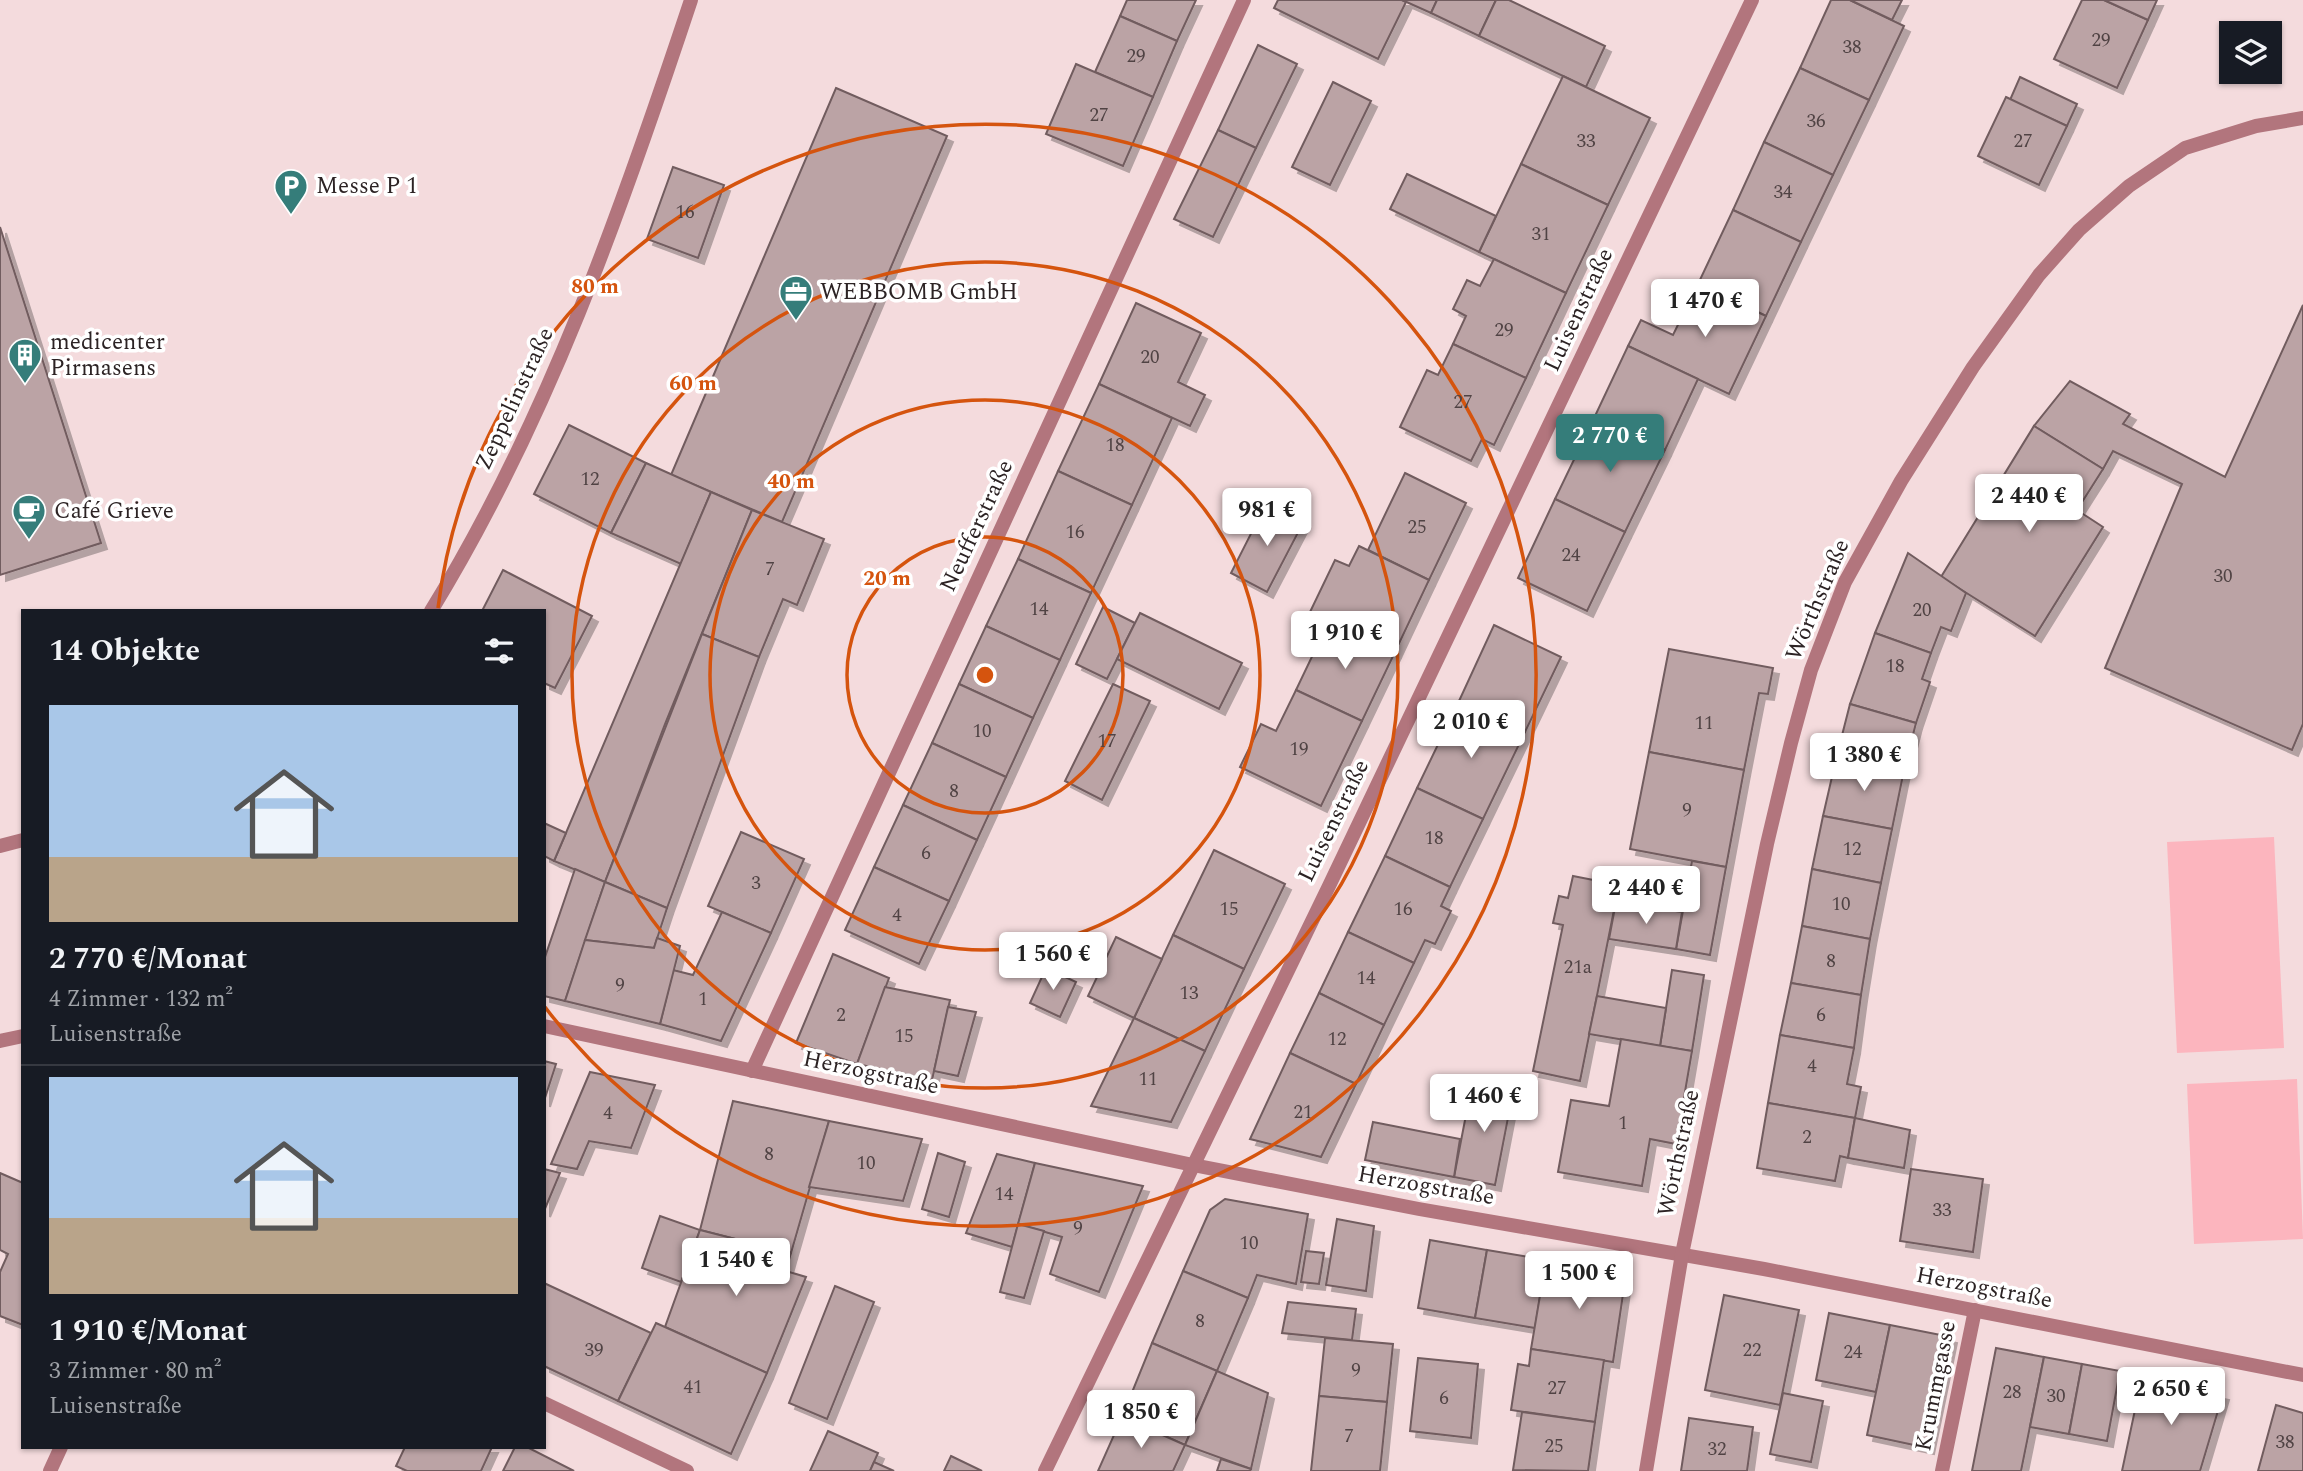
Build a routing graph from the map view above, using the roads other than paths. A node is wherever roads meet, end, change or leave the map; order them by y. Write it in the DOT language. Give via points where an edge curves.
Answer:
graph roads {
  1 [pos="691,0"];
  2 [pos="1244,0"];
  3 [pos="1752,0"];
  4 [pos="2303,118"];
  5 [pos="432,609"];
  6 [pos="21,841"];
  7 [pos="0,846"];
  8 [pos="546,1026"];
  9 [pos="21,1036"];
  10 [pos="0,1041"];
  11 [pos="752,1071"];
  12 [pos="1193,1165"];
  13 [pos="1682,1254"];
  14 [pos="1975,1310"];
  15 [pos="2303,1375"];
  16 [pos="546,1404"];
  17 [pos="60,1449"];
  18 [pos="50,1471"];
  19 [pos="687,1471"];
  20 [pos="1045,1471"];
  21 [pos="1646,1471"];
  22 [pos="1942,1471"];
  1 -- 5 [label="street, Zeppelinstraße" via="610,237 564,350 506,474"];
  2 -- 11 [label="street, Neufferstraße"];
  3 -- 12 [label="street, Luisenstraße"];
  4 -- 13 [label="street, Wörthstraße" via="2256,126 2185,148 2129,186 2079,230 1995,335 1865,544 1828,623 1791,743"];
  6 -- 7 [label="street"];
  8 -- 11 [label="street, Herzogstraße"];
  9 -- 10 [label="street"];
  11 -- 12 [label="street, Herzogstraße"];
  12 -- 13 [label="street, Herzogstraße"];
  12 -- 20 [label="street, Luisenstraße"];
  13 -- 14 [label="street, Herzogstraße"];
  13 -- 21 [label="street, Wörthstraße"];
  14 -- 15 [label="street, Herzogstraße"];
  14 -- 22 [label="street, Krummgasse"];
  16 -- 19 [label="street"];
  17 -- 18 [label="street"];
}
